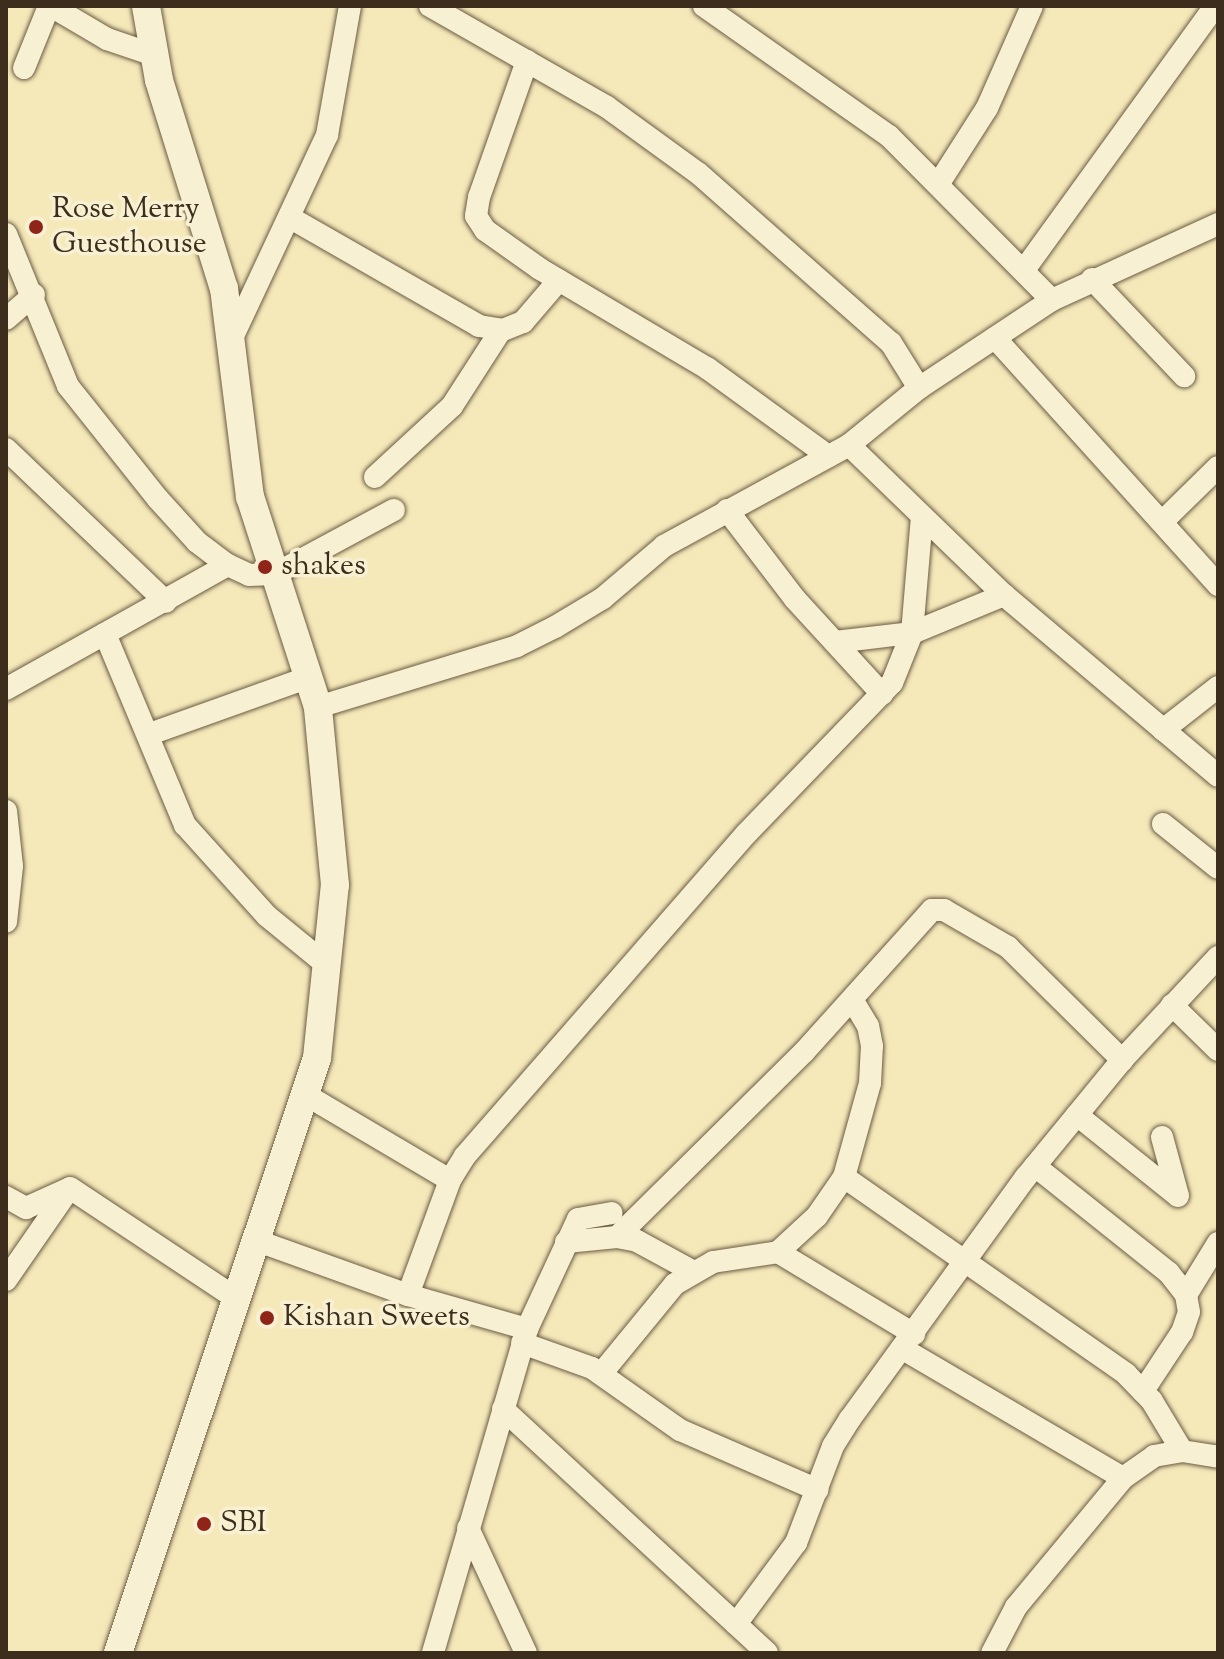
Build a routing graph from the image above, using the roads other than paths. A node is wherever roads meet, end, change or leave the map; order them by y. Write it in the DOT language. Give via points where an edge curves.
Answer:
graph roads {
  1 [pos="50,6"];
  2 [pos="146,6"];
  3 [pos="350,6"];
  4 [pos="430,6"];
  5 [pos="704,6"];
  6 [pos="1032,6"];
  7 [pos="1215,6"];
  8 [pos="463,15"];
  9 [pos="154,55"];
  10 [pos="527,61"];
  11 [pos="24,68"];
  12 [pos="939,183"];
  13 [pos="289,217"];
  14 [pos="1218,224"];
  15 [pos="6,234"];
  16 [pos="1024,270"];
  17 [pos="1092,279"];
  18 [pos="559,280"];
  19 [pos="34,295"];
  20 [pos="1052,300"];
  21 [pos="6,319"];
  22 [pos="501,330"];
  23 [pos="232,338"];
  24 [pos="995,338"];
  25 [pos="1184,376"];
  26 [pos="919,388"];
  27 [pos="849,445"];
  28 [pos="6,449"];
  29 [pos="828,456"];
  30 [pos="1217,470"];
  31 [pos="375,477"];
  32 [pos="394,510"];
  33 [pos="727,510"];
  34 [pos="922,517"];
  35 [pos="1162,522"];
  36 [pos="228,565"];
  37 [pos="275,574"];
  38 [pos="1218,585"];
  39 [pos="1004,595"];
  40 [pos="166,602"];
  41 [pos="912,633"];
  42 [pos="105,634"];
  43 [pos="835,642"];
  44 [pos="309,677"];
  45 [pos="1218,687"];
  46 [pos="6,689"];
  47 [pos="882,694"];
  48 [pos="318,707"];
  49 [pos="1163,730"];
  50 [pos="150,734"];
  51 [pos="1218,776"];
  52 [pos="6,811"];
  53 [pos="1163,824"];
  54 [pos="1218,868"];
  55 [pos="6,922"];
  56 [pos="1218,957"];
  57 [pos="327,965"];
  58 [pos="853,1001"];
  59 [pos="1172,1005"];
  60 [pos="1218,1050"];
  61 [pos="1122,1060"];
  62 [pos="306,1095"];
  63 [pos="1077,1115"];
  64 [pos="1162,1137"];
  65 [pos="1035,1166"];
  66 [pos="844,1177"];
  67 [pos="450,1180"];
  68 [pos="70,1188"];
  69 [pos="6,1197"];
  70 [pos="611,1213"];
  71 [pos="617,1237"];
  72 [pos="255,1240"];
  73 [pos="566,1242"];
  74 [pos="1218,1243"];
  75 [pos="778,1252"];
  76 [pos="967,1258"];
  77 [pos="692,1271"];
  78 [pos="6,1280"];
  79 [pos="408,1295"];
  80 [pos="1186,1295"];
  81 [pos="234,1297"];
  82 [pos="524,1336"];
  83 [pos="909,1342"];
  84 [pos="601,1374"];
  85 [pos="1143,1391"];
  86 [pos="503,1409"];
  87 [pos="1182,1451"];
  88 [pos="1218,1457"];
  89 [pos="1123,1478"];
  90 [pos="818,1490"];
  91 [pos="468,1528"];
  92 [pos="736,1624"];
  93 [pos="118,1653"];
  94 [pos="433,1653"];
  95 [pos="526,1653"];
  96 [pos="767,1653"];
  97 [pos="992,1653"];
  1 -- 9 [label="street" via="107,39"];
  1 -- 11 [label="street"];
  2 -- 9 [label="street"];
  3 -- 13 [label="street" via="327,135"];
  4 -- 8 [label="street"];
  5 -- 12 [label="street" via="859,112"];
  6 -- 12 [label="street" via="987,108"];
  7 -- 16 [label="street"];
  8 -- 10 [label="street"];
  9 -- 23 [label="street" via="224,289"];
  10 -- 18 [label="street" via="476,216 505,246"];
  10 -- 26 [label="street" via="607,107 698,173 891,343"];
  12 -- 16 [label="street"];
  13 -- 22 [label="street" via="414,293 479,326"];
  13 -- 23 [label="street"];
  14 -- 17 [label="street"];
  15 -- 19 [label="street"];
  16 -- 20 [label="street"];
  17 -- 20 [label="street"];
  17 -- 25 [label="street"];
  18 -- 22 [label="street" via="523,322"];
  18 -- 29 [label="street" via="675,347"];
  19 -- 21 [label="street"];
  19 -- 36 [label="street" via="68,386 197,542"];
  20 -- 24 [label="street"];
  22 -- 31 [label="street" via="452,406"];
  23 -- 37 [label="street" via="250,497"];
  24 -- 26 [label="street"];
  24 -- 35 [label="street"];
  26 -- 27 [label="street"];
  27 -- 29 [label="street"];
  27 -- 34 [label="street"];
  28 -- 40 [label="street"];
  29 -- 33 [label="street"];
  30 -- 35 [label="street"];
  32 -- 37 [label="street"];
  33 -- 43 [label="street"];
  33 -- 48 [label="street" via="664,546 603,598 517,646"];
  34 -- 39 [label="street"];
  34 -- 41 [label="street"];
  35 -- 38 [label="street"];
  36 -- 37 [label="street" via="249,575"];
  36 -- 40 [label="street"];
  37 -- 44 [label="street"];
  39 -- 41 [label="street"];
  39 -- 49 [label="street"];
  40 -- 42 [label="street"];
  41 -- 43 [label="street"];
  41 -- 47 [label="street"];
  42 -- 46 [label="street"];
  42 -- 50 [label="street"];
  43 -- 47 [label="street"];
  44 -- 48 [label="street"];
  44 -- 50 [label="street"];
  45 -- 49 [label="street"];
  47 -- 67 [label="street" via="746,834 486,1130"];
  48 -- 57 [label="street" via="335,885"];
  49 -- 51 [label="street"];
  50 -- 57 [label="street" via="185,825 267,916"];
  52 -- 55 [label="street" via="12,866"];
  53 -- 54 [label="street"];
  56 -- 59 [label="street"];
  57 -- 62 [label="street" via="317,1058"];
  58 -- 61 [label="street" via="932,910 944,910 1008,947"];
  58 -- 66 [label="street" via="868,1026 872,1046 870,1083"];
  58 -- 71 [label="street"];
  59 -- 60 [label="street"];
  59 -- 61 [label="street"];
  61 -- 63 [label="street"];
  62 -- 67 [label="street"];
  62 -- 72 [label="street"];
  63 -- 64 [label="street" via="1178,1196"];
  63 -- 65 [label="street"];
  65 -- 76 [label="street"];
  65 -- 80 [label="street" via="1169,1273"];
  66 -- 75 [label="street" via="817,1216"];
  66 -- 76 [label="street"];
  67 -- 79 [label="street"];
  68 -- 69 [label="street" via="26,1208"];
  68 -- 78 [label="street"];
  68 -- 81 [label="street"];
  70 -- 73 [label="street" via="578,1219"];
  71 -- 73 [label="street"];
  71 -- 77 [label="street" via="637,1241"];
  72 -- 79 [label="street"];
  72 -- 81 [label="street"];
  73 -- 82 [label="street"];
  74 -- 80 [label="street"];
  75 -- 77 [label="street"];
  75 -- 83 [label="street"];
  76 -- 83 [label="street"];
  76 -- 85 [label="street"];
  77 -- 84 [label="street" via="675,1284"];
  79 -- 82 [label="street"];
  80 -- 85 [label="street" via="1189,1312 1182,1332"];
  81 -- 93 [label="street"];
  82 -- 84 [label="street"];
  82 -- 86 [label="street"];
  83 -- 89 [label="street"];
  83 -- 90 [label="street" via="833,1446"];
  84 -- 90 [label="street" via="680,1430"];
  85 -- 87 [label="street"];
  86 -- 91 [label="street"];
  86 -- 92 [label="street"];
  87 -- 88 [label="street"];
  87 -- 89 [label="street" via="1154,1456"];
  89 -- 97 [label="street" via="1016,1607"];
  90 -- 92 [label="street" via="796,1543"];
  91 -- 94 [label="street"];
  91 -- 95 [label="street"];
  92 -- 96 [label="street"];
}
